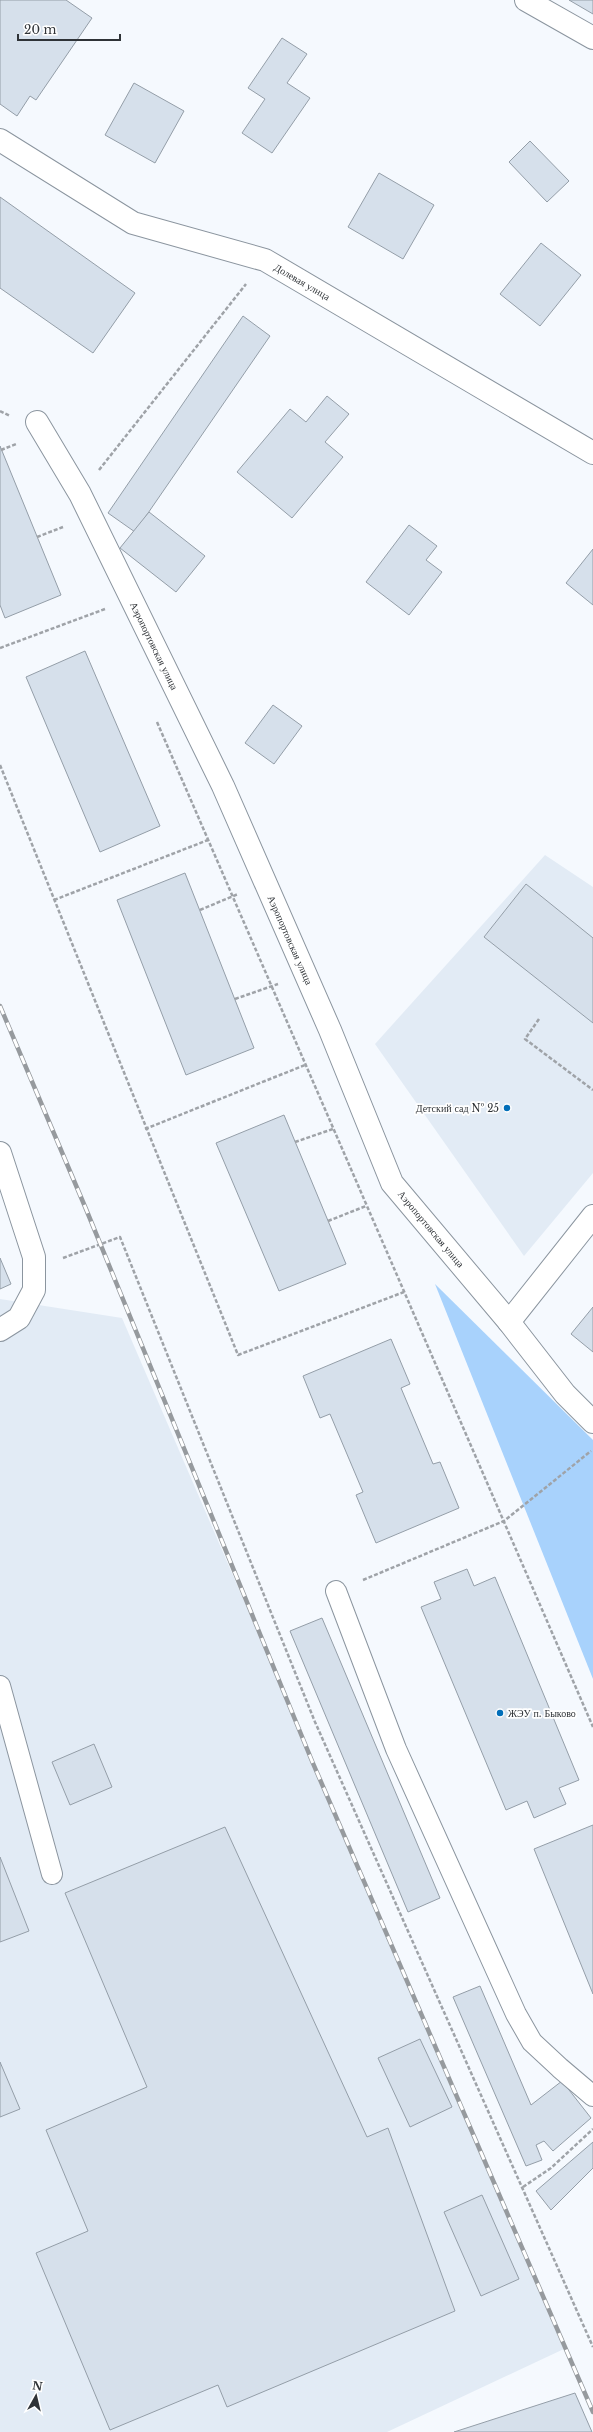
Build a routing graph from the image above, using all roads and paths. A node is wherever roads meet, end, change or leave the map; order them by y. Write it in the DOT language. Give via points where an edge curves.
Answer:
graph roads {
  1 [pos="526,0"];
  2 [pos="593,38"];
  3 [pos="0,140"];
  4 [pos="265,260"];
  5 [pos="0,411"];
  6 [pos="27,421"];
  7 [pos="593,453"];
  8 [pos="80,494"];
  9 [pos="105,602"];
  10 [pos="0,648"];
  11 [pos="155,717"];
  12 [pos="0,765"];
  13 [pos="208,840"];
  14 [pos="265,882"];
  15 [pos="232,896"];
  16 [pos="54,900"];
  17 [pos="200,910"];
  18 [pos="305,974"];
  19 [pos="271,986"];
  20 [pos="235,999"];
  21 [pos="538,1019"];
  22 [pos="306,1066"];
  23 [pos="593,1090"];
  24 [pos="333,1128"];
  25 [pos="145,1129"];
  26 [pos="295,1142"];
  27 [pos="0,1153"];
  28 [pos="4,1183"];
  29 [pos="366,1206"];
  30 [pos="593,1216"];
  31 [pos="328,1222"];
  32 [pos="34,1270"];
  33 [pos="404,1292"];
  34 [pos="509,1322"];
  35 [pos="0,1330"];
  36 [pos="593,1422"];
  37 [pos="593,1449"];
  38 [pos="504,1521"];
  39 [pos="336,1591"];
  40 [pos="0,1686"];
  41 [pos="592,1722"];
  42 [pos="593,1727"];
  43 [pos="52,1874"];
  44 [pos="593,2096"];
  45 [pos="593,2129"];
  46 [pos="522,2187"];
  47 [pos="593,2347"];
  1 -- 2 [label="street"];
  3 -- 4 [label="street, Долевая улица" via="133,223"];
  4 -- 7 [label="street, Долевая улица"];
  4 -- 8 [label="path"];
  5 -- 6 [label="path"];
  6 -- 8 [label="street, Аэропортовская улица"];
  8 -- 14 [label="street, Аэропортовская улица" via="224,786"];
  9 -- 10 [label="path" via="108,609"];
  11 -- 13 [label="path"];
  12 -- 16 [label="path"];
  13 -- 15 [label="path"];
  13 -- 16 [label="path"];
  14 -- 15 [label="path"];
  14 -- 18 [label="street, Аэропортовская улица"];
  15 -- 17 [label="path"];
  15 -- 19 [label="path"];
  16 -- 25 [label="path"];
  18 -- 19 [label="path"];
  18 -- 34 [label="street, Аэропортовская улица" via="392,1183"];
  19 -- 20 [label="path"];
  19 -- 22 [label="path"];
  21 -- 23 [label="path" via="525,1039"];
  22 -- 24 [label="path"];
  22 -- 25 [label="path"];
  24 -- 26 [label="path"];
  24 -- 29 [label="path"];
  25 -- 33 [label="path" via="238,1355"];
  27 -- 28 [label="street"];
  28 -- 32 [label="street" via="34,1257"];
  29 -- 31 [label="path"];
  29 -- 33 [label="path"];
  30 -- 34 [label="street"];
  32 -- 35 [label="street" via="34,1290 19,1318"];
  32 -- 46 [label="path" via="120,1237 315,1722"];
  33 -- 38 [label="path"];
  34 -- 36 [label="street, Аэропортовская улица" via="565,1394"];
  37 -- 38 [label="path"];
  38 -- 39 [label="path"];
  38 -- 41 [label="path"];
  39 -- 44 [label="lane" via="396,1749 516,2014 532,2042"];
  40 -- 43 [label="lane"];
  41 -- 42 [label="path"];
  45 -- 46 [label="path" via="551,2168"];
  46 -- 47 [label="path"];
}
